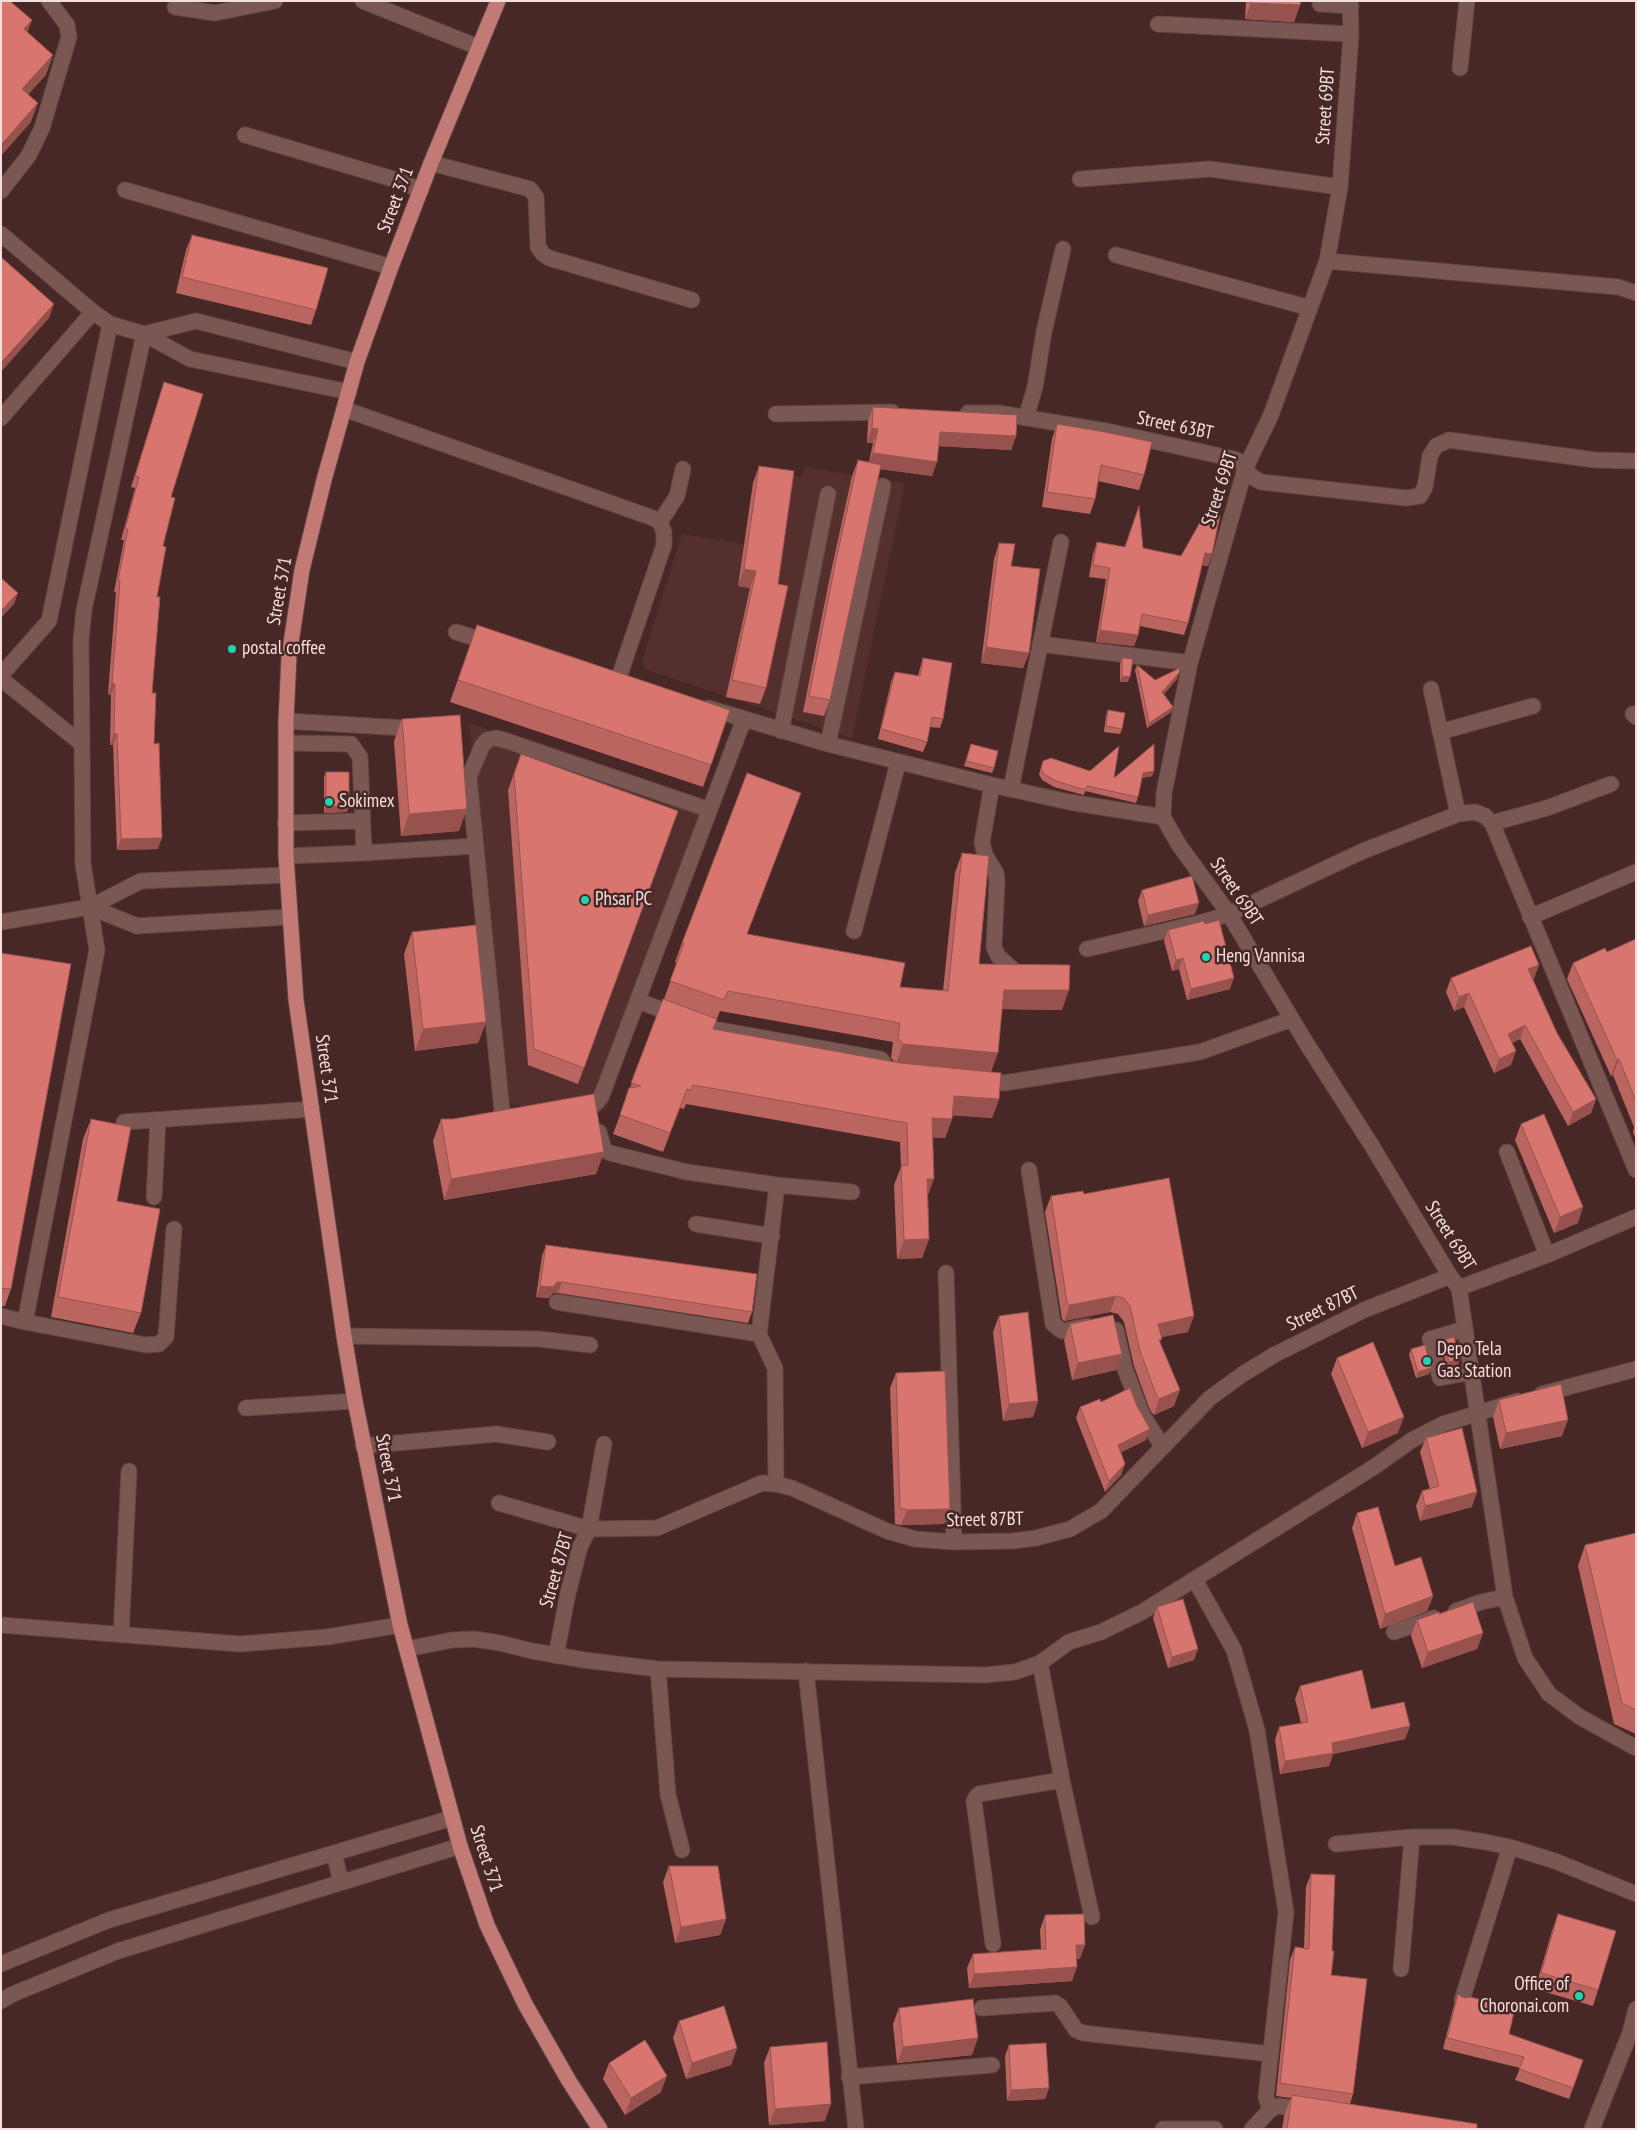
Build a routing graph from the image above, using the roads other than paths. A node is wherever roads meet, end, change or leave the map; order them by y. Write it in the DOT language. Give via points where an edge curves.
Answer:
graph roads {
  1 [pos="49,1"];
  2 [pos="275,1"];
  3 [pos="363,1"];
  4 [pos="498,1"];
  5 [pos="1320,1"];
  6 [pos="1467,1"];
  7 [pos="1351,4"];
  8 [pos="175,7"];
  9 [pos="1158,24"];
  10 [pos="1351,34"];
  11 [pos="478,47"];
  12 [pos="1460,68"];
  13 [pos="245,135"];
  14 [pos="431,163"];
  15 [pos="1080,179"];
  16 [pos="1340,187"];
  17 [pos="125,190"];
  18 [pos="421,190"];
  19 [pos="1,192"];
  20 [pos="1,234"];
  21 [pos="1063,249"];
  22 [pos="1116,255"];
  23 [pos="1327,261"];
  24 [pos="391,267"];
  25 [pos="1636,293"];
  26 [pos="692,300"];
  27 [pos="1310,308"];
  28 [pos="93,312"];
  29 [pos="110,324"];
  30 [pos="144,334"];
  31 [pos="357,362"];
  32 [pos="349,392"];
  33 [pos="344,409"];
  34 [pos="909,412"];
  35 [pos="954,412"];
  36 [pos="776,414"];
  37 [pos="1,418"];
  38 [pos="1026,418"];
  39 [pos="1636,461"];
  40 [pos="1245,469"];
  41 [pos="683,470"];
  42 [pos="883,486"];
  43 [pos="828,494"];
  44 [pos="660,522"];
  45 [pos="1061,542"];
  46 [pos="456,632"];
  47 [pos="1040,644"];
  48 [pos="504,646"];
  49 [pos="1190,663"];
  50 [pos="599,674"];
  51 [pos="1,675"];
  52 [pos="1,679"];
  53 [pos="618,680"];
  54 [pos="636,686"];
  55 [pos="1431,689"];
  56 [pos="690,702"];
  57 [pos="1533,706"];
  58 [pos="744,719"];
  59 [pos="286,721"];
  60 [pos="405,728"];
  61 [pos="782,731"];
  62 [pos="1440,732"];
  63 [pos="286,743"];
  64 [pos="82,744"];
  65 [pos="828,744"];
  66 [pos="898,763"];
  67 [pos="1611,784"];
  68 [pos="992,785"];
  69 [pos="1011,789"];
  70 [pos="710,810"];
  71 [pos="1458,814"];
  72 [pos="1163,817"];
  73 [pos="362,821"];
  74 [pos="285,823"];
  75 [pos="1492,823"];
  76 [pos="475,846"];
  77 [pos="364,853"];
  78 [pos="286,856"];
  79 [pos="1636,872"];
  80 [pos="287,876"];
  81 [pos="90,906"];
  82 [pos="1229,914"];
  83 [pos="289,917"];
  84 [pos="1530,917"];
  85 [pos="1,922"];
  86 [pos="854,931"];
  87 [pos="1087,949"];
  88 [pos="1018,973"];
  89 [pos="638,1000"];
  90 [pos="1292,1019"];
  91 [pos="912,1075"];
  92 [pos="967,1079"];
  93 [pos="594,1105"];
  94 [pos="312,1109"];
  95 [pos="560,1111"];
  96 [pos="158,1120"];
  97 [pos="124,1122"];
  98 [pos="484,1124"];
  99 [pos="1507,1152"];
  100 [pos="1029,1170"];
  101 [pos="1636,1170"];
  102 [pos="777,1185"];
  103 [pos="852,1192"];
  104 [pos="154,1197"];
  105 [pos="1636,1216"];
  106 [pos="696,1224"];
  107 [pos="174,1229"];
  108 [pos="772,1236"];
  109 [pos="1547,1255"];
  110 [pos="946,1272"];
  111 [pos="1454,1282"];
  112 [pos="557,1302"];
  113 [pos="1,1316"];
  114 [pos="25,1322"];
  115 [pos="1465,1328"];
  116 [pos="760,1334"];
  117 [pos="344,1336"];
  118 [pos="590,1345"];
  119 [pos="1636,1369"];
  120 [pos="1472,1372"];
  121 [pos="355,1402"];
  122 [pos="246,1408"];
  123 [pos="1478,1411"];
  124 [pos="548,1442"];
  125 [pos="604,1444"];
  126 [pos="364,1446"];
  127 [pos="1162,1446"];
  128 [pos="129,1471"];
  129 [pos="776,1484"];
  130 [pos="499,1503"];
  131 [pos="589,1529"];
  132 [pos="954,1542"];
  133 [pos="1195,1580"];
  134 [pos="1505,1597"];
  135 [pos="1,1625"];
  136 [pos="400,1625"];
  137 [pos="1394,1632"];
  138 [pos="121,1635"];
  139 [pos="407,1649"];
  140 [pos="556,1656"];
  141 [pos="1040,1663"];
  142 [pos="658,1669"];
  143 [pos="806,1671"];
  144 [pos="1636,1748"];
  145 [pos="1062,1780"];
  146 [pos="452,1818"];
  147 [pos="1412,1837"];
  148 [pos="1336,1844"];
  149 [pos="460,1846"];
  150 [pos="1510,1846"];
  151 [pos="682,1850"];
  152 [pos="334,1853"];
  153 [pos="341,1882"];
  154 [pos="1636,1894"];
  155 [pos="1092,1917"];
  156 [pos="993,1944"];
  157 [pos="1,1964"];
  158 [pos="1401,1969"];
  159 [pos="1462,2000"];
  160 [pos="1,2001"];
  161 [pos="982,2008"];
  162 [pos="1636,2010"];
  163 [pos="1271,2054"];
  164 [pos="992,2065"];
  165 [pos="849,2077"];
  166 [pos="1270,2110"];
  167 [pos="1327,2113"];
  168 [pos="600,2129"];
  169 [pos="856,2129"];
  170 [pos="1163,2129"];
  171 [pos="1215,2129"];
  172 [pos="1252,2129"];
  173 [pos="1592,2129"];
  1 -- 19 [label="street" via="68,25 69,37 42,128 29,155"];
  2 -- 8 [label="street" via="216,14"];
  3 -- 11 [label="street"];
  4 -- 11 [label="main road, Street 371"];
  5 -- 7 [label="street" via="1320,4"];
  6 -- 12 [label="street"];
  7 -- 10 [label="street, Street 69BT"];
  9 -- 10 [label="street"];
  10 -- 16 [label="street, Street 69BT"];
  11 -- 14 [label="main road, Street 371"];
  13 -- 18 [label="street"];
  14 -- 18 [label="main road, Street 371"];
  14 -- 26 [label="street" via="530,189 536,197 538,246 549,258"];
  15 -- 16 [label="street" via="1210,169"];
  16 -- 23 [label="street, Street 69BT"];
  17 -- 24 [label="street"];
  18 -- 24 [label="main road, Street 371"];
  20 -- 28 [label="street"];
  21 -- 38 [label="street"];
  22 -- 27 [label="street"];
  23 -- 25 [label="street" via="1618,287"];
  23 -- 27 [label="street, Street 69BT"];
  24 -- 31 [label="main road, Street 371"];
  27 -- 40 [label="street, Street 69BT" via="1271,415"];
  28 -- 29 [label="street"];
  28 -- 37 [label="street"];
  29 -- 30 [label="street"];
  29 -- 51 [label="street" via="48,621"];
  30 -- 31 [label="street" via="196,321"];
  30 -- 32 [label="street" via="190,359"];
  30 -- 64 [label="street" via="84,610 81,640"];
  31 -- 32 [label="main road, Street 371"];
  32 -- 33 [label="main road, Street 371"];
  33 -- 44 [label="street"];
  33 -- 59 [label="main road, Street 371" via="302,570 289,656"];
  34 -- 36 [label="street"];
  35 -- 38 [label="street, Street 63BT"];
  38 -- 40 [label="street, Street 63BT" via="1112,432 1216,455 1241,462"];
  39 -- 40 [label="street, Street 63BT" via="1595,460 1449,440 1436,446 1430,456 1425,487 1420,496 1406,498 1261,482"];
  40 -- 49 [label="street, Street 69BT"];
  41 -- 44 [label="street" via="677,496"];
  42 -- 65 [label="street"];
  43 -- 61 [label="street"];
  44 -- 53 [label="street" via="664,545"];
  45 -- 47 [label="street"];
  46 -- 48 [label="street"];
  47 -- 49 [label="street"];
  47 -- 69 [label="street"];
  49 -- 72 [label="street, Street 69BT" via="1164,793"];
  50 -- 53 [label="street"];
  52 -- 64 [label="street"];
  53 -- 54 [label="street"];
  55 -- 62 [label="street"];
  56 -- 58 [label="street"];
  57 -- 62 [label="street"];
  58 -- 61 [label="street"];
  58 -- 70 [label="street"];
  59 -- 60 [label="street"];
  59 -- 63 [label="main road, Street 371"];
  61 -- 65 [label="street"];
  62 -- 71 [label="street"];
  63 -- 73 [label="street" via="351,744 360,756"];
  63 -- 74 [label="main road, Street 371"];
  64 -- 81 [label="street" via="83,864"];
  65 -- 66 [label="street"];
  66 -- 68 [label="street"];
  66 -- 86 [label="street"];
  67 -- 75 [label="street" via="1547,808"];
  68 -- 69 [label="street"];
  68 -- 88 [label="street" via="982,842 997,881 994,947 998,956"];
  69 -- 72 [label="street"];
  70 -- 76 [label="street" via="496,738 487,740 482,746 469,778"];
  70 -- 89 [label="street"];
  71 -- 75 [label="street" via="1475,812"];
  71 -- 82 [label="street" via="1363,851"];
  72 -- 82 [label="street, Street 69BT" via="1179,845"];
  73 -- 74 [label="street"];
  73 -- 77 [label="street"];
  74 -- 78 [label="main road, Street 371"];
  75 -- 84 [label="street"];
  76 -- 77 [label="street"];
  76 -- 98 [label="street" via="508,1120"];
  77 -- 78 [label="street"];
  78 -- 80 [label="main road, Street 371"];
  79 -- 84 [label="street"];
  80 -- 81 [label="street" via="141,881"];
  80 -- 83 [label="main road, Street 371"];
  81 -- 83 [label="street" via="137,926"];
  81 -- 85 [label="street"];
  81 -- 114 [label="street" via="97,950"];
  82 -- 87 [label="street"];
  82 -- 90 [label="street, Street 69BT"];
  83 -- 94 [label="main road, Street 371" via="296,1000"];
  84 -- 101 [label="street"];
  89 -- 91 [label="street" via="714,1028 881,1059 891,1072"];
  89 -- 93 [label="street"];
  90 -- 92 [label="street" via="1200,1052 1004,1082"];
  90 -- 111 [label="street, Street 69BT"];
  93 -- 95 [label="street"];
  93 -- 102 [label="street" via="601,1145 610,1153 687,1172"];
  94 -- 96 [label="street"];
  94 -- 117 [label="main road, Street 371"];
  96 -- 97 [label="street"];
  96 -- 104 [label="street"];
  99 -- 109 [label="street"];
  100 -- 127 [label="street" via="1053,1324 1062,1331 1103,1321 1115,1324 1125,1369 1142,1414"];
  102 -- 103 [label="street"];
  102 -- 108 [label="street"];
  105 -- 109 [label="street, Street 87BT"];
  106 -- 108 [label="street"];
  107 -- 114 [label="street" via="166,1337 159,1344 146,1345"];
  108 -- 116 [label="street"];
  109 -- 111 [label="street, Street 87BT"];
  110 -- 132 [label="street"];
  111 -- 115 [label="street, Street 69BT"];
  111 -- 127 [label="street, Street 87BT" via="1364,1310 1274,1356 1210,1398"];
  112 -- 116 [label="street"];
  113 -- 114 [label="street"];
  115 -- 120 [label="street, Street 69BT"];
  115 -- 120 [label="street" via="1430,1339 1440,1378"];
  116 -- 129 [label="street" via="775,1368"];
  117 -- 118 [label="street" via="539,1340"];
  117 -- 121 [label="main road, Street 371"];
  119 -- 123 [label="street"];
  120 -- 123 [label="street, Street 69BT"];
  121 -- 122 [label="street"];
  121 -- 126 [label="main road, Street 371"];
  123 -- 133 [label="street" via="1442,1424 1412,1440"];
  123 -- 134 [label="street, Street 69BT"];
  124 -- 126 [label="street" via="496,1434"];
  125 -- 131 [label="street"];
  126 -- 136 [label="main road, Street 371"];
  127 -- 132 [label="street, Street 87BT" via="1101,1511 1070,1529 1013,1541"];
  128 -- 138 [label="street"];
  129 -- 131 [label="street, Street 87BT" via="762,1483 657,1528"];
  129 -- 132 [label="street, Street 87BT" via="792,1488 887,1531 915,1539"];
  130 -- 131 [label="street"];
  131 -- 140 [label="street, Street 87BT" via="580,1546"];
  133 -- 141 [label="street" via="1142,1612 1100,1632 1069,1642"];
  133 -- 163 [label="street" via="1234,1650 1257,1730 1286,1912"];
  134 -- 137 [label="street"];
  134 -- 144 [label="street, Street 69BT" via="1525,1658 1549,1694 1580,1717"];
  135 -- 138 [label="street"];
  136 -- 138 [label="street" via="327,1637 240,1644"];
  136 -- 139 [label="main road, Street 371"];
  139 -- 140 [label="street" via="474,1639"];
  139 -- 146 [label="main road, Street 371"];
  140 -- 142 [label="street"];
  141 -- 143 [label="street" via="1015,1672 986,1675"];
  141 -- 145 [label="street"];
  142 -- 143 [label="street"];
  142 -- 151 [label="street" via="668,1795"];
  143 -- 165 [label="street"];
  145 -- 155 [label="street"];
  145 -- 156 [label="street" via="979,1794 974,1801"];
  146 -- 149 [label="main road, Street 371"];
  146 -- 152 [label="street"];
  147 -- 148 [label="street"];
  147 -- 150 [label="street" via="1453,1837"];
  147 -- 158 [label="street"];
  149 -- 153 [label="street"];
  149 -- 168 [label="main road, Street 371" via="487,1925 525,2004 568,2081"];
  150 -- 154 [label="street"];
  150 -- 159 [label="street"];
  152 -- 153 [label="street"];
  152 -- 157 [label="street" via="109,1920"];
  153 -- 160 [label="street" via="118,1951"];
  161 -- 163 [label="street" via="1055,2003 1076,2030 1083,2033"];
  162 -- 173 [label="street"];
  163 -- 166 [label="street" via="1266,2097"];
  164 -- 165 [label="street"];
  165 -- 169 [label="street"];
  166 -- 167 [label="street" via="1289,2106"];
  166 -- 172 [label="street"];
  170 -- 171 [label="street"];
}
